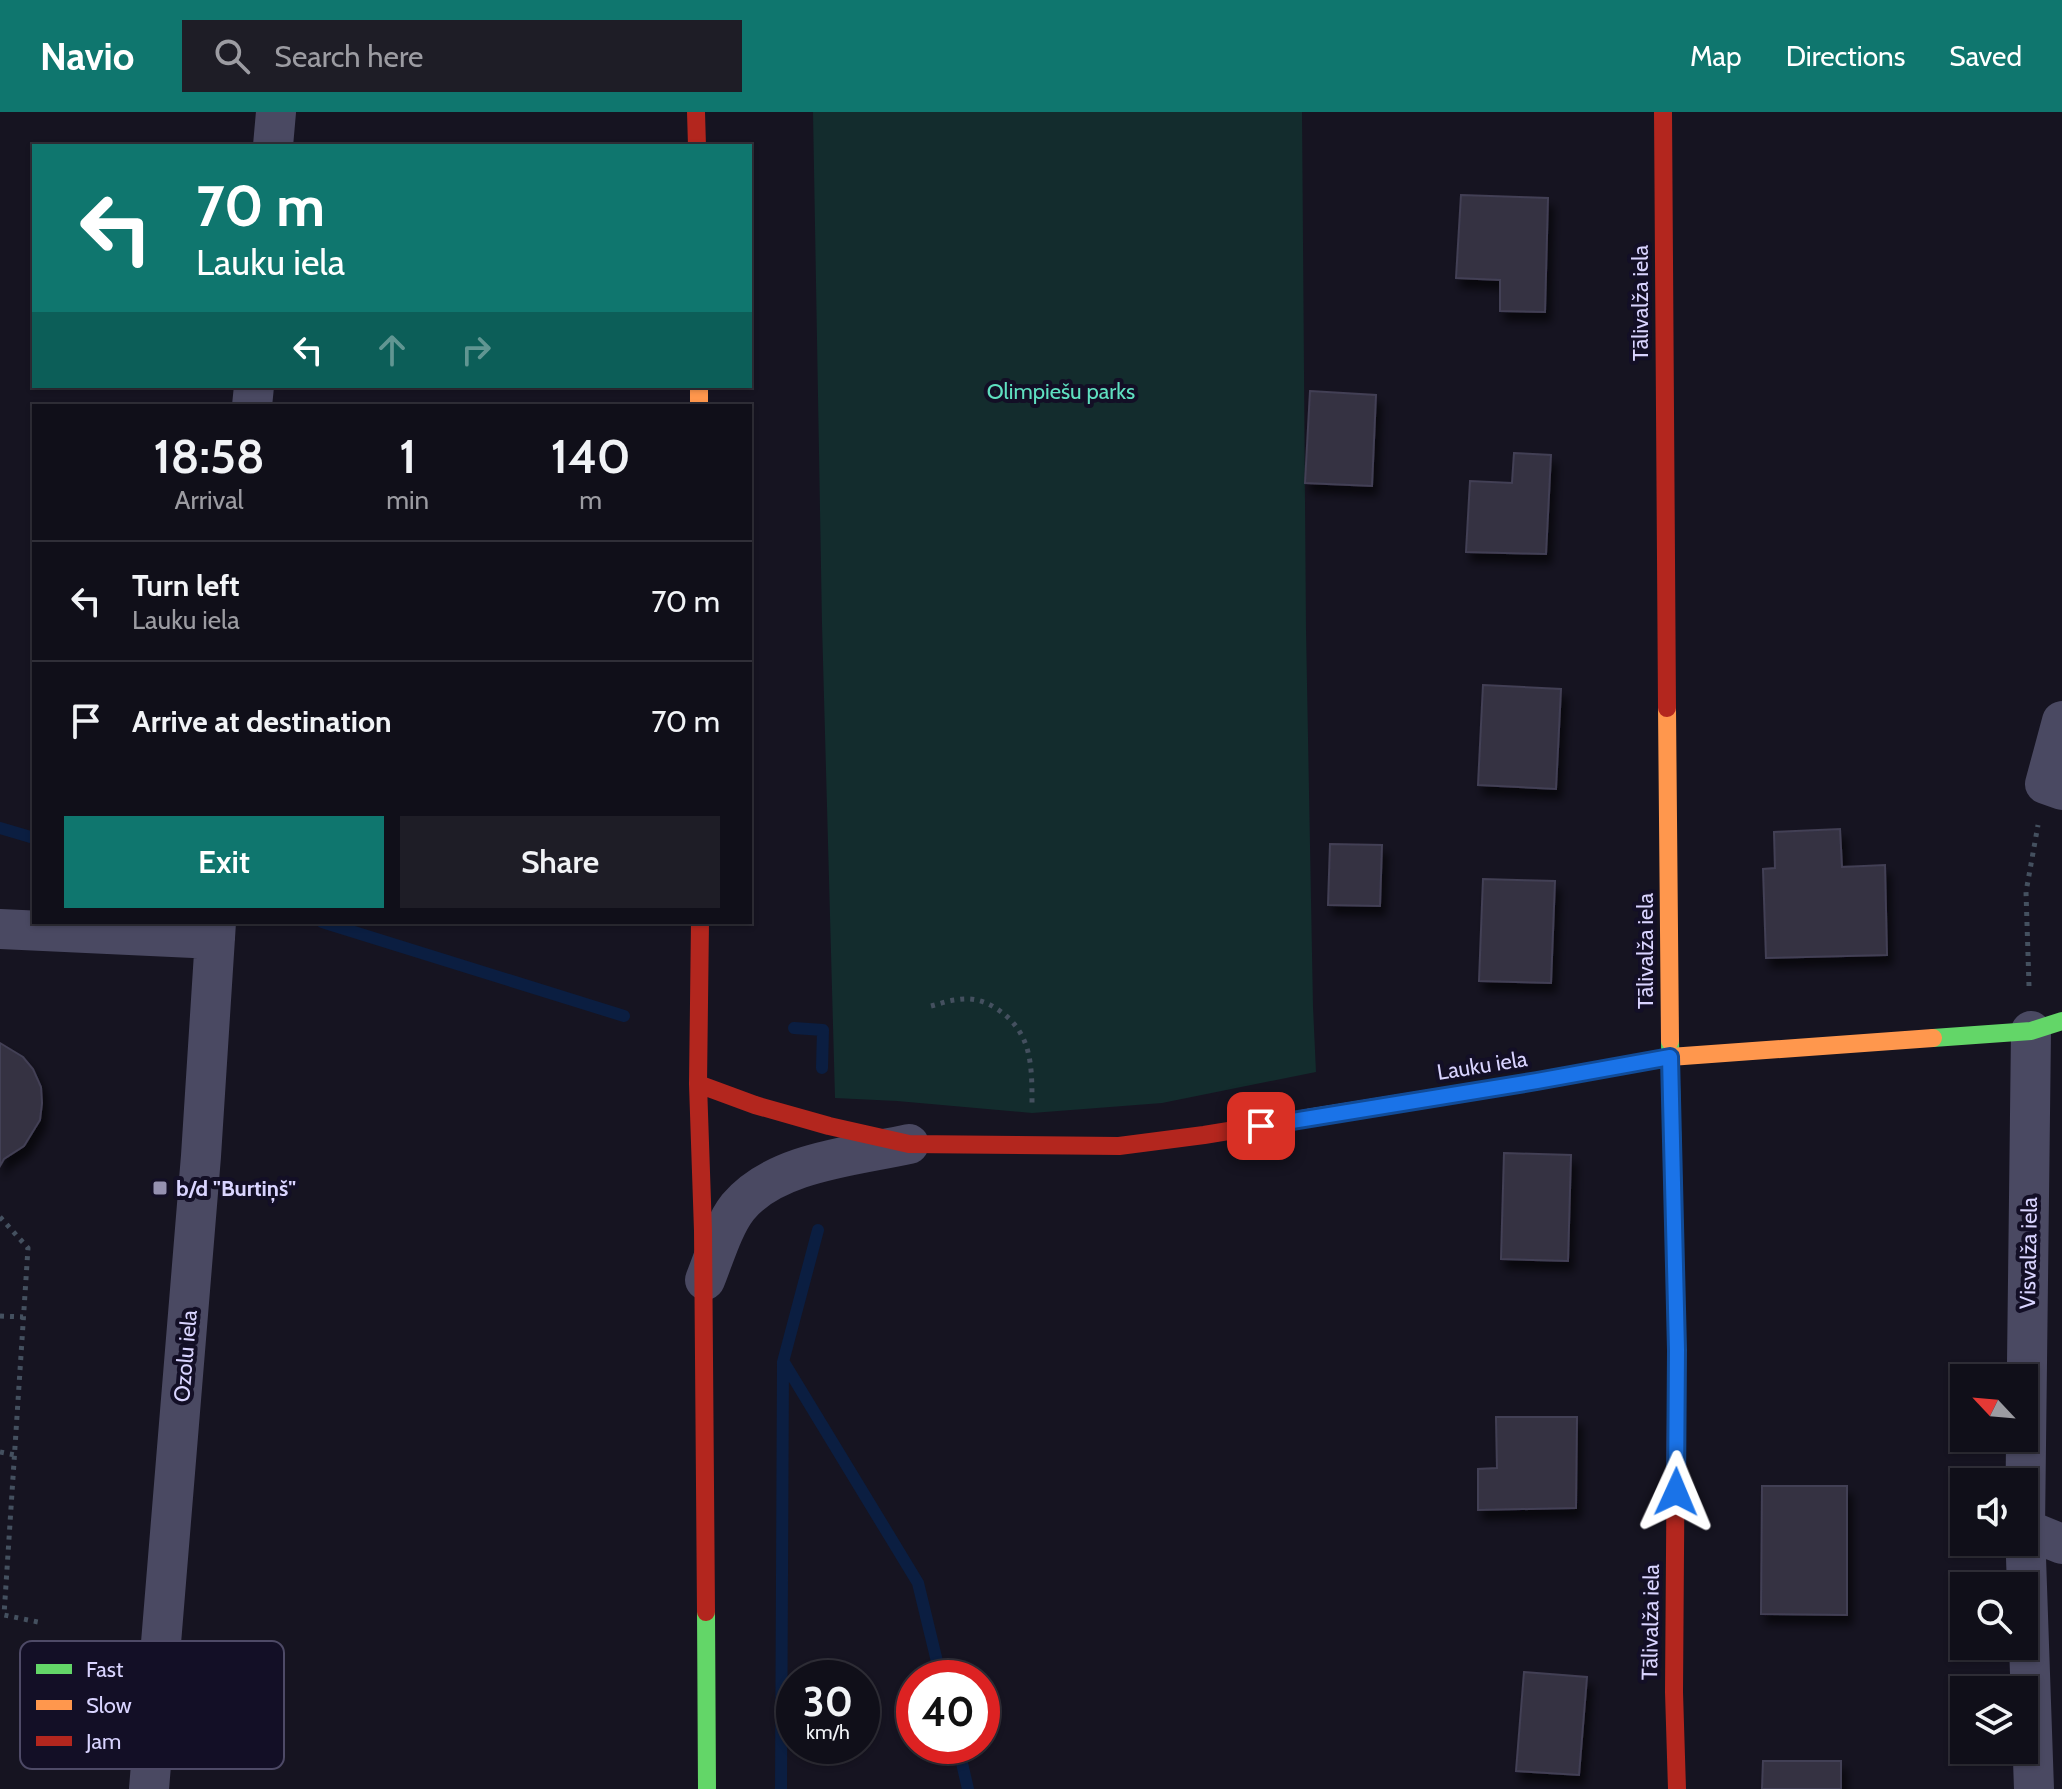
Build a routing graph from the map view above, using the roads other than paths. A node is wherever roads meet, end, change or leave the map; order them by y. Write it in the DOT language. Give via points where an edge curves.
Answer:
graph roads {
  1 [pos="276,112"];
  2 [pos="696,112"];
  3 [pos="1663,112"];
  4 [pos="273,144"];
  5 [pos="697,144"];
  6 [pos="2062,721"];
  7 [pos="2053,787"];
  8 [pos="700,924"];
  9 [pos="0,929"];
  10 [pos="216,930"];
  11 [pos="2046,1026"];
  12 [pos="1670,1057"];
  13 [pos="698,1084"];
  14 [pos="909,1144"];
  15 [pos="703,1288"];
  16 [pos="2028,1468"];
  17 [pos="2038,1534"];
  18 [pos="2062,1544"];
  19 [pos="2026,1556"];
  20 [pos="161,1641"];
  21 [pos="151,1769"];
  22 [pos="149,1789"];
  23 [pos="707,1789"];
  24 [pos="1677,1789"];
  25 [pos="2034,1789"];
  1 -- 4 [label="street"];
  2 -- 5 [label="main road"];
  3 -- 12 [label="main road, Tālivalža iela"];
  6 -- 7 [label="street"];
  8 -- 13 [label="main road"];
  9 -- 10 [label="street"];
  10 -- 20 [label="street, Ozolu iela"];
  11 -- 12 [label="main road, Lauku iela"];
  11 -- 16 [label="street, Visvalža iela"];
  12 -- 14 [label="main road, Lauku iela" via="1119,1146"];
  12 -- 24 [label="main road, Tālivalža iela" via="1677,1350"];
  13 -- 14 [label="main road, Lauku iela" via="755,1105"];
  13 -- 15 [label="main road"];
  14 -- 15 [label="street" via="806,1166 757,1189 737,1209"];
  15 -- 23 [label="main road"];
  17 -- 18 [label="street"];
  19 -- 25 [label="street, Visvalža iela"];
  21 -- 22 [label="street, Ozolu iela"];
}
